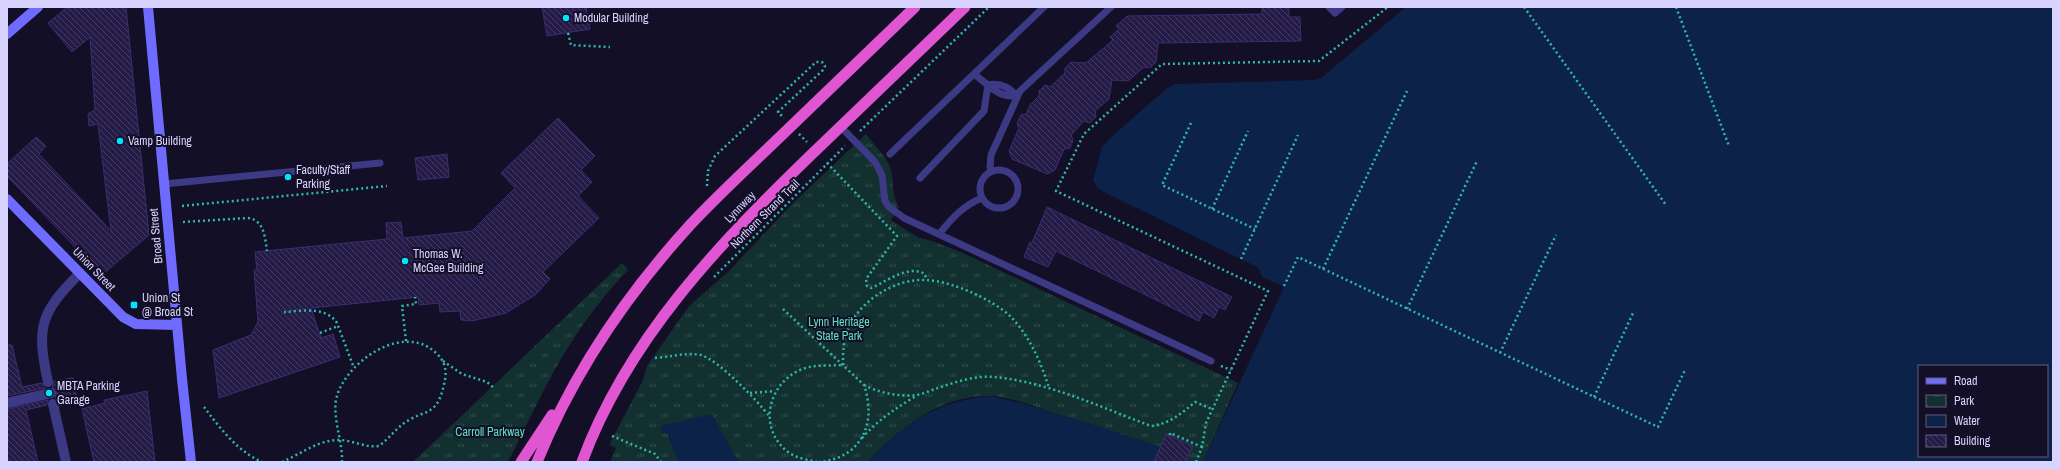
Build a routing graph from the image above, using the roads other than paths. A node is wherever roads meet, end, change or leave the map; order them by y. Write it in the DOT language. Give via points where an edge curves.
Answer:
graph roads {
  1 [pos="38,7"];
  2 [pos="148,7"];
  3 [pos="915,7"];
  4 [pos="965,7"];
  5 [pos="1044,7"];
  6 [pos="1111,7"];
  7 [pos="1329,7"];
  8 [pos="1342,7"];
  9 [pos="7,34"];
  10 [pos="974,74"];
  11 [pos="988,85"];
  12 [pos="1017,96"];
  13 [pos="840,126"];
  14 [pos="890,154"];
  15 [pos="380,163"];
  16 [pos="992,171"];
  17 [pos="920,178"];
  18 [pos="164,184"];
  19 [pos="982,198"];
  20 [pos="7,199"];
  21 [pos="940,234"];
  22 [pos="80,273"];
  23 [pos="177,325"];
  24 [pos="1211,361"];
  25 [pos="585,364"];
  26 [pos="48,382"];
  27 [pos="51,393"];
  28 [pos="7,403"];
  29 [pos="53,404"];
  30 [pos="66,462"];
  31 [pos="191,462"];
  32 [pos="521,462"];
  33 [pos="537,462"];
  34 [pos="582,462"];
  1 -- 9 [label="main road"];
  2 -- 18 [label="main road, Broad Street"];
  3 -- 25 [label="highway, Lynnway" via="692,224 636,291"];
  4 -- 13 [label="highway, Lynnway"];
  5 -- 10 [label="lane"];
  6 -- 12 [label="lane"];
  7 -- 8 [label="lane" via="1335,13"];
  10 -- 11 [label="lane"];
  10 -- 14 [label="lane"];
  11 -- 12 [label="lane" via="996,83 1011,89"];
  11 -- 17 [label="lane" via="984,111"];
  12 -- 16 [label="lane" via="991,154"];
  13 -- 21 [label="lane" via="875,162 882,175 883,194 889,207 904,218"];
  13 -- 34 [label="highway, Lynnway" via="744,221 675,299 642,346 612,396"];
  15 -- 18 [label="lane"];
  16 -- 19 [label="lane" via="982,180"];
  16 -- 19 [label="lane" via="1005,171 1011,175 1017,192 1011,204 998,208 992,207"];
  18 -- 23 [label="main road, Broad Street"];
  19 -- 21 [label="lane" via="964,207"];
  20 -- 22 [label="main road, Union Street"];
  21 -- 24 [label="lane"];
  22 -- 23 [label="main road, Union Street" via="133,324"];
  22 -- 26 [label="street" via="61,292 46,315 41,341"];
  23 -- 31 [label="main road, Broad Street"];
  25 -- 32 [label="highway"];
  25 -- 33 [label="highway, Lynnway"];
  27 -- 28 [label="street"];
  29 -- 30 [label="street"];
}
